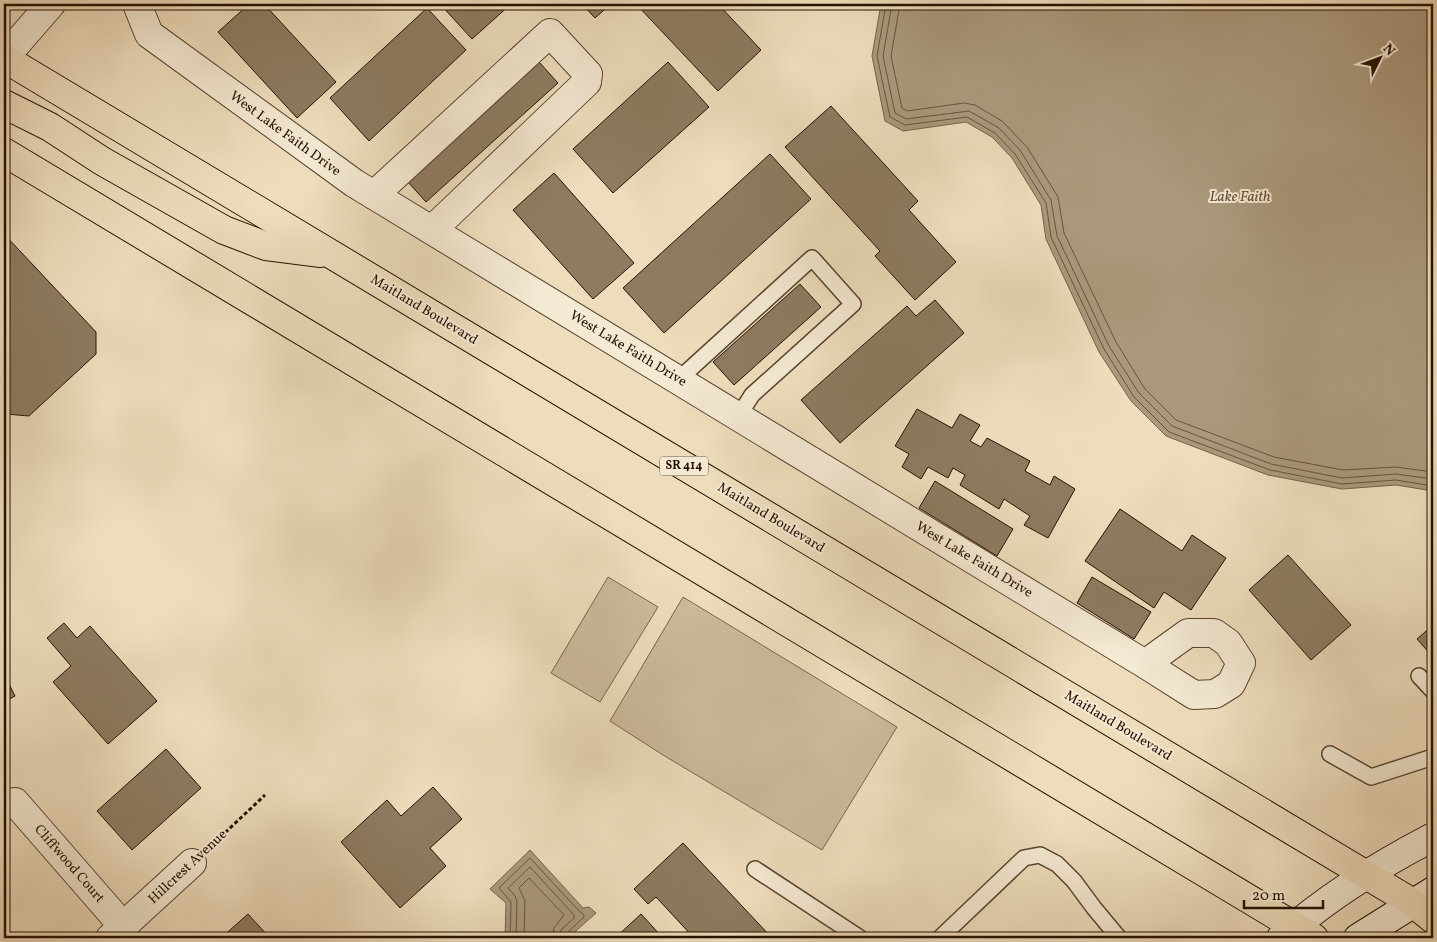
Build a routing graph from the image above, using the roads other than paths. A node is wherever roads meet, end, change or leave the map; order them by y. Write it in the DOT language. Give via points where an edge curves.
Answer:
graph roads {
  1 [pos="51,4"];
  2 [pos="138,4"];
  3 [pos="4,58"];
  4 [pos="4,104"];
  5 [pos="4,152"];
  6 [pos="374,195"];
  7 [pos="432,230"];
  8 [pos="332,255"];
  9 [pos="678,380"];
  10 [pos="738,416"];
  11 [pos="1146,664"];
  12 [pos="1419,676"];
  13 [pos="1433,691"];
  14 [pos="1330,754"];
  15 [pos="1433,757"];
  16 [pos="15,802"];
  17 [pos="1433,837"];
  18 [pos="192,863"];
  19 [pos="755,869"];
  20 [pos="1365,874"];
  21 [pos="1427,905"];
  22 [pos="116,932"];
  23 [pos="1297,934"];
  24 [pos="860,938"];
  25 [pos="940,938"];
  26 [pos="1119,938"];
  27 [pos="1358,938"];
  1 -- 3 [label="street"];
  2 -- 6 [label="street, West Lake Faith Drive" via="149,34"];
  3 -- 8 [label="main road, Maitland Boulevard / SR 414"];
  4 -- 8 [label="main road" via="50,127 102,161 224,230 266,246"];
  5 -- 23 [label="main road"];
  6 -- 7 [label="street, West Lake Faith Drive"];
  6 -- 7 [label="street" via="550,33 588,74 586,82"];
  7 -- 9 [label="street, West Lake Faith Drive"];
  8 -- 20 [label="main road, Maitland Boulevard / SR 414"];
  9 -- 10 [label="street, West Lake Faith Drive"];
  9 -- 10 [label="lane" via="812,258 853,304 752,395"];
  10 -- 11 [label="street, West Lake Faith Drive"];
  12 -- 13 [label="lane"];
  14 -- 15 [label="lane" via="1371,777"];
  16 -- 22 [label="street, Cliffwood Court"];
  17 -- 20 [label="street"];
  18 -- 22 [label="street, Hillcrest Avenue"];
  19 -- 24 [label="lane"];
  20 -- 21 [label="main road, Maitland Boulevard / SR 414"];
  20 -- 23 [label="street"];
  21 -- 27 [label="street"];
  25 -- 26 [label="lane" via="1024,858 1040,856 1057,864 1074,881"];
}
